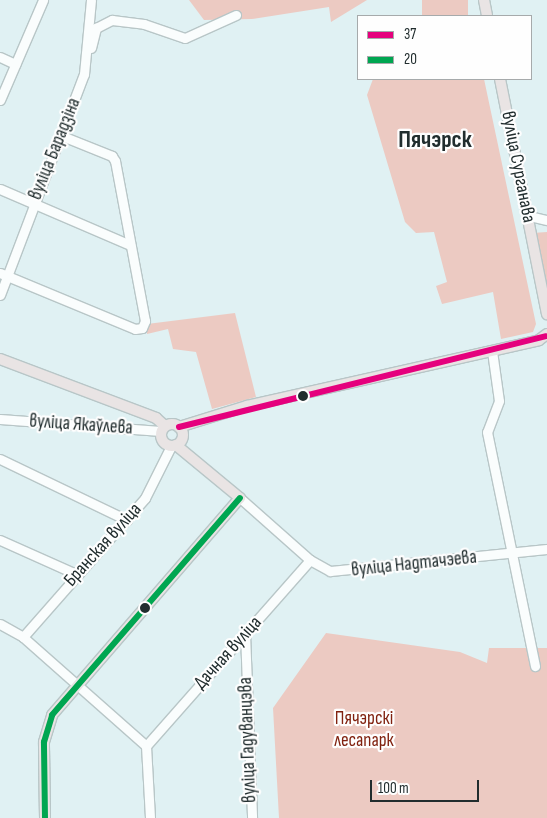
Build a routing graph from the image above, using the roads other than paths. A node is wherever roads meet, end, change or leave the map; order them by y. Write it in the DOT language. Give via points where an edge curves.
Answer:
graph roads {
  1 [pos="43,0"];
  2 [pos="91,0"];
  3 [pos="484,0"];
  4 [pos="236,15"];
  5 [pos="487,15"];
  6 [pos="0,57"];
  7 [pos="87,60"];
  8 [pos="15,64"];
  9 [pos="500,80"];
  10 [pos="0,100"];
  11 [pos="62,136"];
  12 [pos="0,189"];
  13 [pos="34,203"];
  14 [pos="529,216"];
  15 [pos="547,220"];
  16 [pos="130,245"];
  17 [pos="3,274"];
  18 [pos="0,294"];
  19 [pos="547,314"];
  20 [pos="547,336"];
  21 [pos="492,351"];
  22 [pos="0,359"];
  23 [pos="0,419"];
  24 [pos="179,427"];
  25 [pos="164,428"];
  26 [pos="173,446"];
  27 [pos="0,459"];
  28 [pos="240,498"];
  29 [pos="126,520"];
  30 [pos="0,540"];
  31 [pos="547,549"];
  32 [pos="512,553"];
  33 [pos="310,560"];
  34 [pos="76,574"];
  35 [pos="0,624"];
  36 [pos="245,633"];
  37 [pos="23,637"];
  38 [pos="535,666"];
  39 [pos="77,685"];
  40 [pos="146,746"];
  41 [pos="45,818"];
  42 [pos="150,818"];
  43 [pos="252,818"];
  1 -- 8 [label="street"];
  2 -- 7 [label="street, вуліца Барадзіна"];
  3 -- 5 [label="main road"];
  4 -- 7 [label="street" via="185,38 144,24 112,20 96,28"];
  6 -- 8 [label="street"];
  7 -- 11 [label="street, вуліца Барадзіна"];
  8 -- 10 [label="street"];
  9 -- 14 [label="main road, вуліца Сурганава"];
  11 -- 13 [label="street, вуліца Барадзіна"];
  11 -- 16 [label="street" via="112,156"];
  12 -- 13 [label="street"];
  13 -- 16 [label="street"];
  13 -- 17 [label="street, вуліца Барадзіна"];
  14 -- 15 [label="street"];
  14 -- 19 [label="main road, вуліца Сурганава"];
  16 -- 17 [label="street" via="145,321 142,328 135,330"];
  17 -- 18 [label="street, вуліца Барадзіна"];
  20 -- 21 [label="main road"];
  21 -- 24 [label="main road" via="247,406"];
  21 -- 32 [label="street" via="499,401 487,432"];
  22 -- 25 [label="main road" via="156,418"];
  23 -- 25 [label="street, вуліца Якаўлева"];
  24 -- 25 [label="main road"];
  24 -- 26 [label="main road" via="183,437"];
  25 -- 26 [label="main road" via="162,441"];
  26 -- 28 [label="main road, вуліца Надтачэева"];
  26 -- 29 [label="street, Бранская вуліца" via="162,470"];
  27 -- 29 [label="street"];
  28 -- 33 [label="street, вуліца Надтачэева"];
  28 -- 39 [label="main road"];
  29 -- 34 [label="street, Бранская вуліца"];
  30 -- 34 [label="street"];
  31 -- 32 [label="street, вуліца Надтачэева"];
  32 -- 33 [label="street, вуліца Надтачэева" via="345,572"];
  32 -- 38 [label="street"];
  33 -- 36 [label="street, Дачная вуліца"];
  34 -- 37 [label="street, Бранская вуліца"];
  35 -- 37 [label="street"];
  36 -- 40 [label="street, Дачная вуліца"];
  36 -- 43 [label="street, вуліца Гадуванцэва"];
  37 -- 39 [label="street"];
  39 -- 40 [label="street"];
  39 -- 41 [label="main road" via="46,727"];
  40 -- 42 [label="street"];
}
